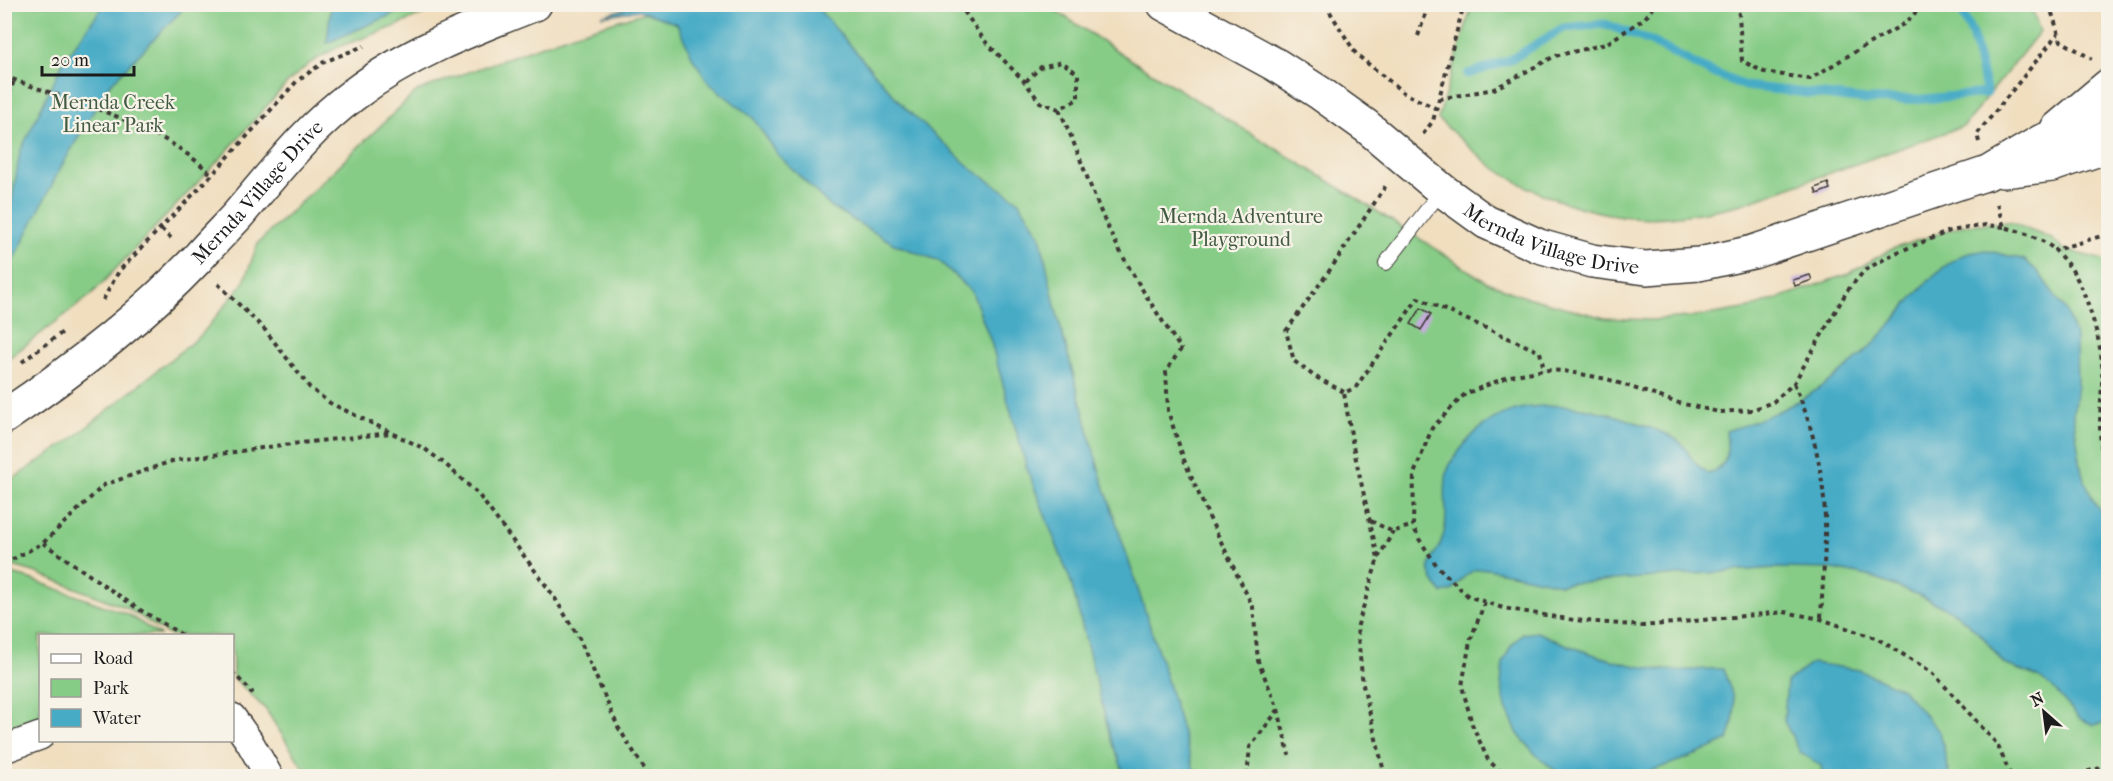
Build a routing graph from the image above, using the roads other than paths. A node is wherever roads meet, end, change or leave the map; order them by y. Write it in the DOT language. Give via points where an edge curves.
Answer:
graph roads {
  1 [pos="535,4"];
  2 [pos="1164,4"];
  3 [pos="2104,75"];
  4 [pos="2109,119"];
  5 [pos="2042,141"];
  6 [pos="2109,146"];
  7 [pos="1988,173"];
  8 [pos="1442,190"];
  9 [pos="1386,263"];
  10 [pos="4,417"];
  11 [pos="234,720"];
  12 [pos="39,736"];
  13 [pos="4,749"];
  14 [pos="269,777"];
  1 -- 10 [label="street, Mernda Village Drive" via="420,52 352,95 310,131 237,215 122,331"];
  2 -- 8 [label="street, Mernda Village Drive" via="1320,93"];
  3 -- 5 [label="street"];
  4 -- 5 [label="street, Mernda Village Drive"];
  5 -- 7 [label="street, Mernda Village Drive"];
  6 -- 7 [label="street, Mernda Village Drive" via="2052,165"];
  7 -- 8 [label="street, Mernda Village Drive" via="1753,252 1699,264 1646,268 1592,261 1539,246 1486,222"];
  8 -- 9 [label="lane"];
  11 -- 14 [label="street"];
  12 -- 13 [label="street"];
}
